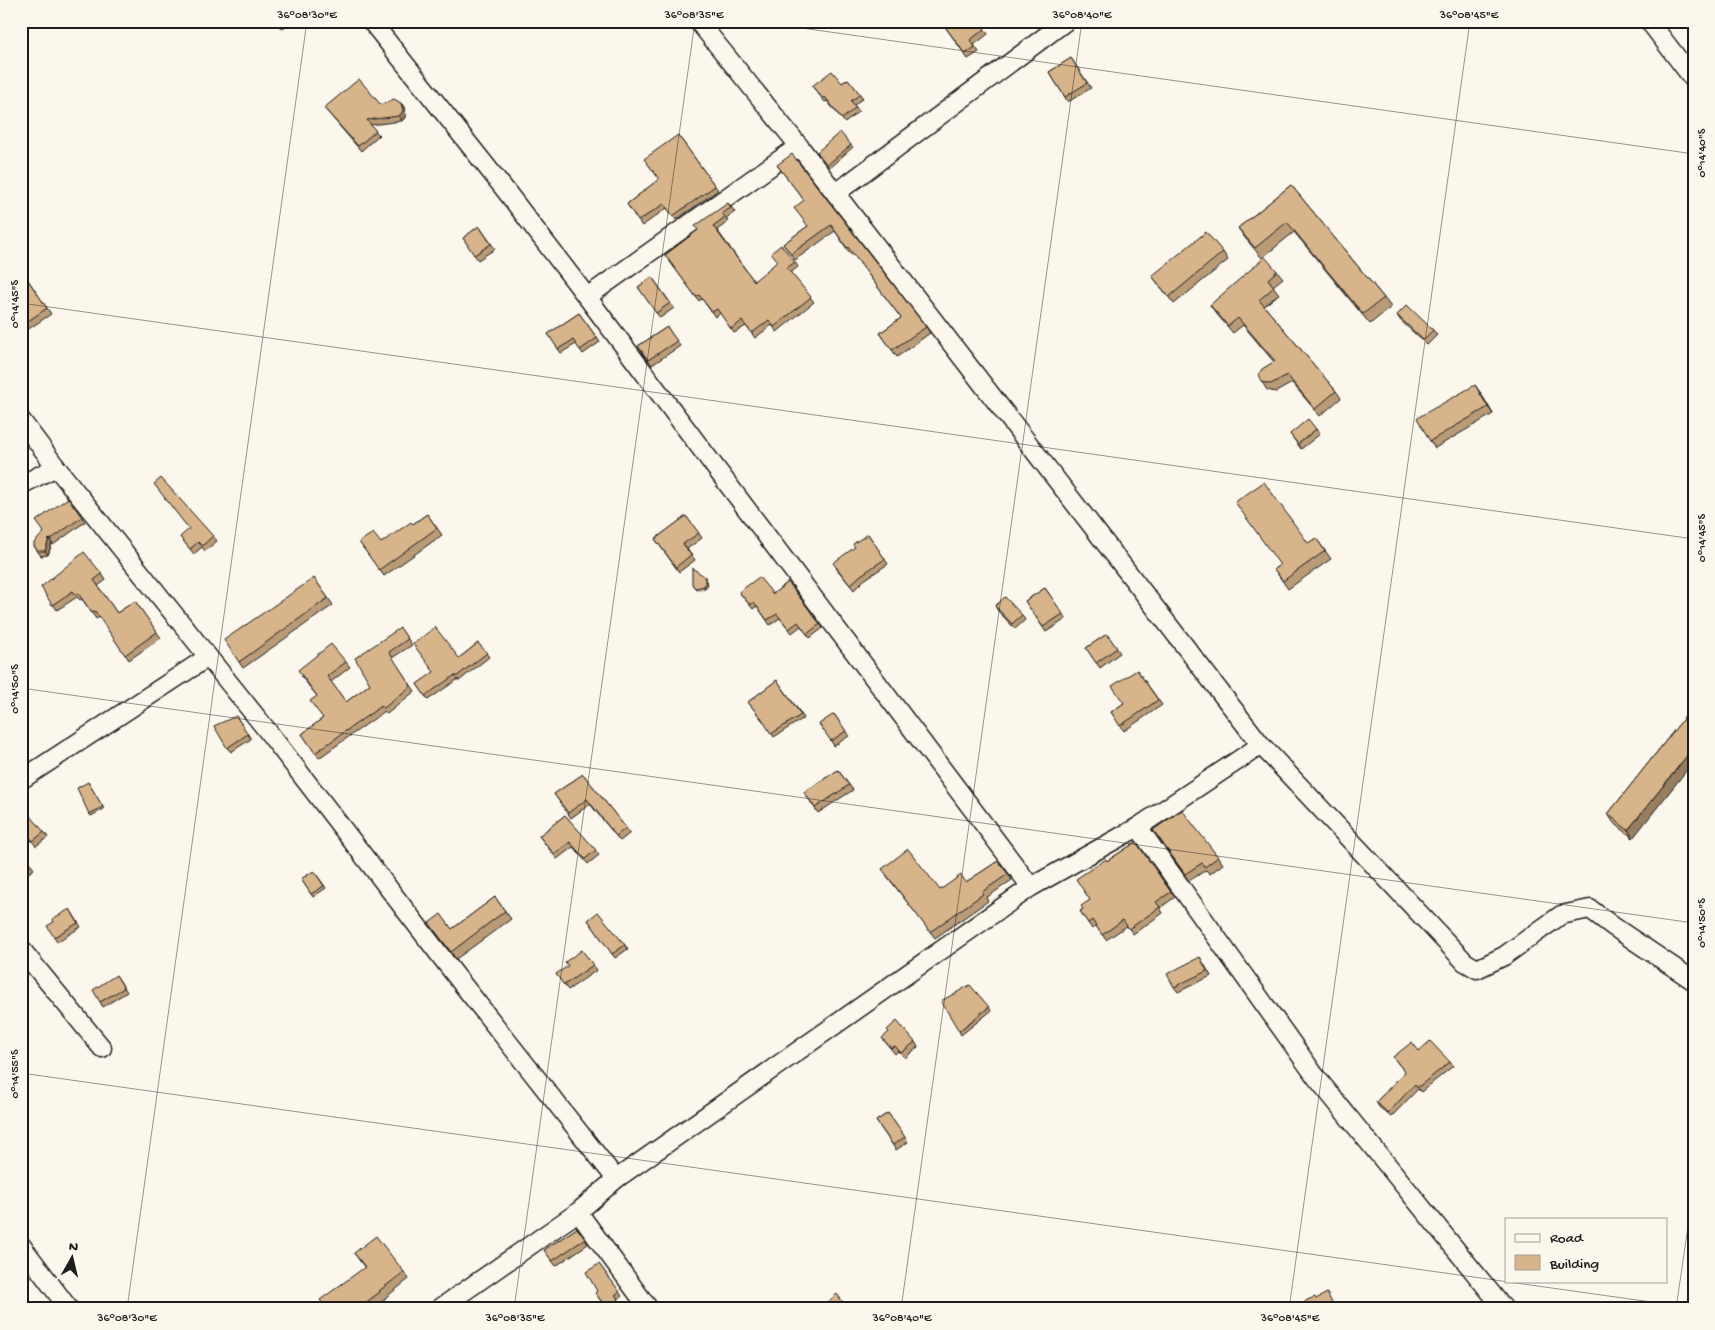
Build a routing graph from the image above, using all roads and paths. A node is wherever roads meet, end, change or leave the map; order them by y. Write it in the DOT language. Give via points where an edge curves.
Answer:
graph roads {
  1 [pos="371,21"];
  2 [pos="698,21"];
  3 [pos="1066,21"];
  4 [pos="1649,21"];
  5 [pos="1694,80"];
  6 [pos="799,146"];
  7 [pos="836,194"];
  8 [pos="587,297"];
  9 [pos="21,420"];
  10 [pos="56,467"];
  11 [pos="21,486"];
  12 [pos="208,657"];
  13 [pos="1261,745"];
  14 [pos="21,780"];
  15 [pos="1138,827"];
  16 [pos="1031,887"];
  17 [pos="21,949"];
  18 [pos="1694,982"];
  19 [pos="102,1048"];
  20 [pos="616,1179"];
  21 [pos="578,1212"];
  22 [pos="21,1245"];
  23 [pos="69,1309"];
  24 [pos="439,1309"];
  25 [pos="649,1309"];
  26 [pos="1504,1309"];
  1 -- 8 [label="street"];
  2 -- 6 [label="street"];
  3 -- 7 [label="street"];
  4 -- 5 [label="street"];
  6 -- 7 [label="street"];
  6 -- 8 [label="street"];
  7 -- 13 [label="street"];
  8 -- 16 [label="street"];
  9 -- 10 [label="street"];
  10 -- 11 [label="street"];
  10 -- 12 [label="street"];
  12 -- 14 [label="street"];
  12 -- 20 [label="street"];
  13 -- 15 [label="street"];
  13 -- 18 [label="street" via="1465,962 1477,969 1504,956 1561,915 1590,908"];
  15 -- 16 [label="street"];
  15 -- 26 [label="street" via="1316,1077"];
  16 -- 20 [label="street"];
  17 -- 19 [label="street"];
  20 -- 21 [label="street"];
  21 -- 24 [label="street"];
  21 -- 25 [label="street"];
  22 -- 23 [label="street"];
}
